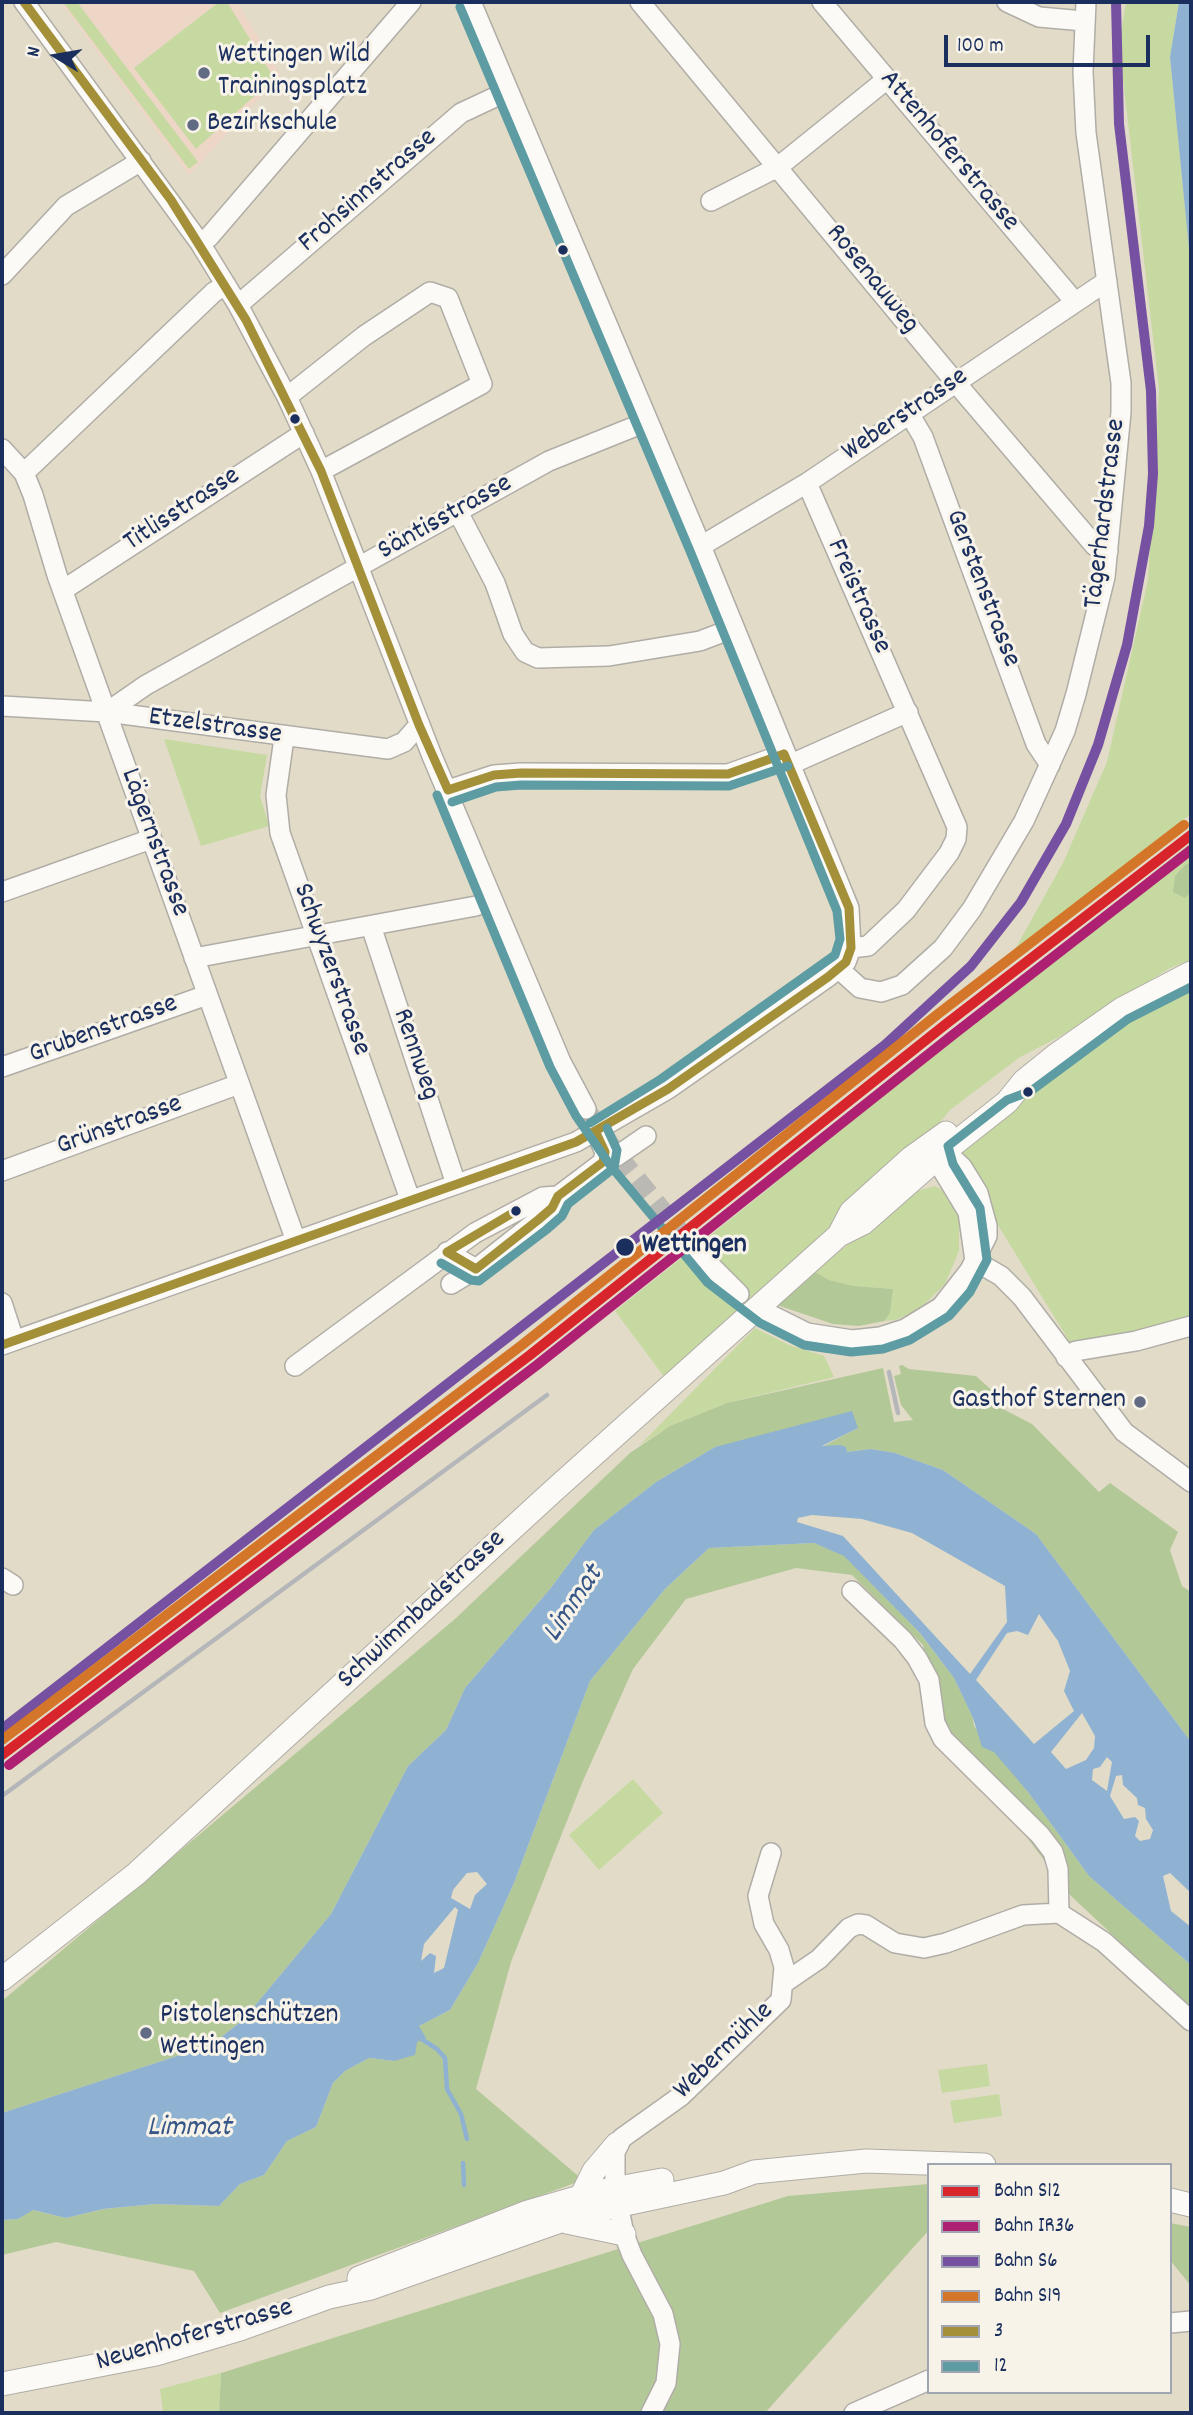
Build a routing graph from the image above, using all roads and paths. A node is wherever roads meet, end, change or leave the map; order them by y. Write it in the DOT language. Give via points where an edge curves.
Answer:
graph roads {
  1 [pos="24,2"];
  2 [pos="411,2"];
  3 [pos="471,2"];
  4 [pos="640,2"];
  5 [pos="822,2"];
  6 [pos="1007,2"];
  7 [pos="1085,11"];
  8 [pos="887,79"];
  9 [pos="508,91"];
  10 [pos="141,161"];
  11 [pos="778,167"];
  12 [pos="711,201"];
  13 [pos="200,243"];
  14 [pos="2,275"];
  15 [pos="1107,281"];
  16 [pos="226,285"];
  17 [pos="1075,302"];
  18 [pos="238,305"];
  19 [pos="956,383"];
  20 [pos="287,397"];
  21 [pos="910,415"];
  22 [pos="646,422"];
  23 [pos="304,433"];
  24 [pos="2,449"];
  25 [pos="321,471"];
  26 [pos="24,473"];
  27 [pos="807,482"];
  28 [pos="458,512"];
  29 [pos="701,546"];
  30 [pos="1108,551"];
  31 [pos="360,568"];
  32 [pos="63,590"];
  33 [pos="734,628"];
  34 [pos="2,706"];
  35 [pos="107,712"];
  36 [pos="908,712"];
  37 [pos="419,725"];
  38 [pos="284,738"];
  39 [pos="786,760"];
  40 [pos="1050,765"];
  41 [pos="448,790"];
  42 [pos="151,839"];
  43 [pos="2,892"];
  44 [pos="476,906"];
  45 [pos="371,926"];
  46 [pos="318,935"];
  47 [pos="851,948"];
  48 [pos="194,958"];
  49 [pos="839,969"];
  50 [pos="1191,973"];
  51 [pos="207,995"];
  52 [pos="2,1068"];
  53 [pos="1024,1080"];
  54 [pos="239,1084"];
  55 [pos="586,1109"];
  56 [pos="596,1133"];
  57 [pos="968,1134"];
  58 [pos="646,1136"];
  59 [pos="939,1150"];
  60 [pos="605,1157"];
  61 [pos="962,1167"];
  62 [pos="2,1171"];
  63 [pos="915,1180"];
  64 [pos="456,1184"];
  65 [pos="958,1191"];
  66 [pos="558,1196"];
  67 [pos="410,1199"];
  68 [pos="839,1235"];
  69 [pos="296,1241"];
  70 [pos="695,1250"];
  71 [pos="447,1252"];
  72 [pos="975,1261"];
  73 [pos="476,1269"];
  74 [pos="451,1284"];
  75 [pos="739,1294"];
  76 [pos="2,1303"];
  77 [pos="767,1313"];
  78 [pos="1191,1326"];
  79 [pos="8,1343"];
  80 [pos="1066,1357"];
  81 [pos="295,1366"];
  82 [pos="1185,1482"];
  83 [pos="852,1591"];
  84 [pos="771,1853"];
  85 [pos="1059,1913"];
  86 [pos="2,1979"];
  87 [pos="784,1983"];
  88 [pos="1191,2021"];
  89 [pos="617,2144"];
  90 [pos="946,2163"];
  91 [pos="581,2197"];
  92 [pos="616,2197"];
  93 [pos="1172,2200"];
  94 [pos="1191,2205"];
  95 [pos="560,2221"];
  96 [pos="624,2234"];
  97 [pos="329,2297"];
  98 [pos="1191,2320"];
  99 [pos="1172,2323"];
  100 [pos="7,2381"];
  101 [pos="927,2381"];
  102 [pos="651,2413"];
  103 [pos="854,2413"];
  1 -- 10 [label="street"];
  2 -- 13 [label="street"];
  3 -- 9 [label="street"];
  4 -- 11 [label="street, Rosenauweg"];
  5 -- 8 [label="street, Attenhoferstrasse"];
  6 -- 7 [label="street" via="1039,17"];
  7 -- 15 [label="street, Tägerhardstrasse" via="1086,133"];
  8 -- 11 [label="street"];
  8 -- 17 [label="street, Attenhoferstrasse"];
  9 -- 18 [label="street, Frohsinnstrasse" via="461,113"];
  9 -- 22 [label="street"];
  10 -- 13 [label="street"];
  10 -- 14 [label="street" via="66,206"];
  11 -- 12 [label="street"];
  11 -- 19 [label="street, Rosenauweg"];
  13 -- 16 [label="street"];
  15 -- 17 [label="street, Weberstrasse"];
  15 -- 30 [label="street, Tägerhardstrasse" via="1121,383"];
  16 -- 18 [label="street"];
  16 -- 26 [label="street"];
  17 -- 19 [label="street, Weberstrasse"];
  18 -- 20 [label="street"];
  19 -- 21 [label="street, Weberstrasse"];
  19 -- 30 [label="street, Rosenauweg" via="1095,546"];
  20 -- 23 [label="street"];
  20 -- 25 [label="street" via="364,336 430,292 448,298 482,384"];
  21 -- 27 [label="street, Weberstrasse"];
  21 -- 40 [label="street, Gerstenstrasse" via="923,437 1036,744"];
  22 -- 28 [label="street, Säntisstrasse" via="560,456"];
  22 -- 29 [label="street"];
  23 -- 25 [label="street"];
  23 -- 32 [label="street, Titlisstrasse"];
  24 -- 26 [label="street, Lägernstrasse"];
  25 -- 31 [label="street"];
  26 -- 32 [label="street, Lägernstrasse"];
  27 -- 29 [label="street, Weberstrasse"];
  27 -- 36 [label="street, Freistrasse"];
  28 -- 31 [label="street, Säntisstrasse"];
  28 -- 33 [label="street" via="495,583 513,634 525,652 538,658 620,654 700,640"];
  29 -- 33 [label="street"];
  30 -- 40 [label="street, Tägerhardstrasse" via="1076,694"];
  31 -- 35 [label="street, Säntisstrasse" via="146,685"];
  31 -- 37 [label="street"];
  32 -- 35 [label="street, Lägernstrasse"];
  33 -- 39 [label="street"];
  34 -- 35 [label="street, Etzelstrasse"];
  35 -- 38 [label="street, Etzelstrasse"];
  35 -- 42 [label="street, Lägernstrasse"];
  36 -- 39 [label="street"];
  36 -- 47 [label="street, Freistrasse" via="957,827 956,839 906,910 868,946"];
  37 -- 38 [label="street, Etzelstrasse" via="404,743 388,749"];
  37 -- 41 [label="street"];
  38 -- 46 [label="street, Schwyzerstrasse" via="275,811"];
  39 -- 41 [label="street" via="727,775 494,775"];
  39 -- 47 [label="street" via="849,908"];
  40 -- 49 [label="street, Tägerhardstrasse" via="1024,821 943,948 902,985 875,992 860,988"];
  41 -- 55 [label="street" via="561,1062"];
  42 -- 43 [label="street"];
  42 -- 48 [label="street, Lägernstrasse"];
  44 -- 45 [label="street"];
  45 -- 46 [label="street"];
  45 -- 64 [label="street, Rennweg"];
  46 -- 48 [label="street"];
  46 -- 67 [label="street, Schwyzerstrasse"];
  47 -- 49 [label="street"];
  48 -- 51 [label="street, Lägernstrasse"];
  49 -- 56 [label="street" via="668,1089"];
  50 -- 53 [label="main road, Schwimmbadstrasse" via="1122,1009"];
  51 -- 52 [label="street, Grubenstrasse"];
  51 -- 54 [label="street, Lägernstrasse"];
  53 -- 57 [label="main road, Schwimmbadstrasse" via="1007,1102"];
  53 -- 59 [label="main road, Schwimmbadstrasse" via="1001,1089"];
  54 -- 62 [label="street, Grünstrasse"];
  54 -- 69 [label="street, Lägernstrasse"];
  56 -- 60 [label="street"];
  56 -- 64 [label="street"];
  57 -- 59 [label="main road, Schwimmbadstrasse"];
  57 -- 61 [label="street"];
  58 -- 60 [label="street" via="617,1156"];
  59 -- 61 [label="street"];
  59 -- 63 [label="main road, Schwimmbadstrasse"];
  59 -- 65 [label="street" via="942,1169"];
  59 -- 68 [label="main road, Schwimmbadstrasse" via="851,1212"];
  60 -- 66 [label="street" via="595,1171"];
  61 -- 72 [label="street" via="978,1193 987,1226"];
  63 -- 65 [label="street" via="937,1182"];
  63 -- 68 [label="main road, Schwimmbadstrasse" via="863,1223"];
  64 -- 67 [label="street"];
  65 -- 72 [label="street" via="968,1212"];
  66 -- 71 [label="street" via="535,1201"];
  66 -- 73 [label="street" via="552,1208"];
  67 -- 69 [label="street"];
  68 -- 86 [label="main road, Schwimmbadstrasse" via="136,1874"];
  69 -- 79 [label="street"];
  70 -- 75 [label="street"];
  71 -- 73 [label="street"];
  71 -- 81 [label="street"];
  72 -- 77 [label="street" via="941,1307 905,1329 880,1337 832,1338 807,1333"];
  72 -- 80 [label="street" via="1001,1276 1023,1297"];
  73 -- 74 [label="street"];
  76 -- 79 [label="street"];
  78 -- 80 [label="street"];
  80 -- 82 [label="street" via="1124,1432"];
  83 -- 85 [label="street" via="917,1658 929,1680 935,1723 943,1739 1053,1852"];
  84 -- 87 [label="street, Webermühle" via="758,1896 764,1924 779,1950"];
  85 -- 87 [label="street" via="1023,1915 924,1948 895,1943 858,1924"];
  85 -- 88 [label="street" via="1104,1942"];
  87 -- 89 [label="street, Webermühle" via="781,2000 765,2018 681,2096"];
  89 -- 91 [label="main road" via="594,2171"];
  89 -- 92 [label="street"];
  90 -- 92 [label="main road" via="812,2164 754,2172 724,2183"];
  91 -- 92 [label="main road, Neuenhoferstrasse"];
  91 -- 97 [label="main road, Neuenhoferstrasse" via="496,2223 365,2274"];
  92 -- 95 [label="main road, Neuenhoferstrasse"];
  92 -- 96 [label="street"];
  93 -- 94 [label="main road"];
  95 -- 96 [label="main road"];
  95 -- 97 [label="main road, Neuenhoferstrasse" via="371,2288"];
  96 -- 102 [label="street" via="668,2333 669,2373"];
  97 -- 100 [label="main road, Neuenhoferstrasse" via="156,2354"];
  98 -- 99 [label="street"];
  101 -- 103 [label="street"];
}
